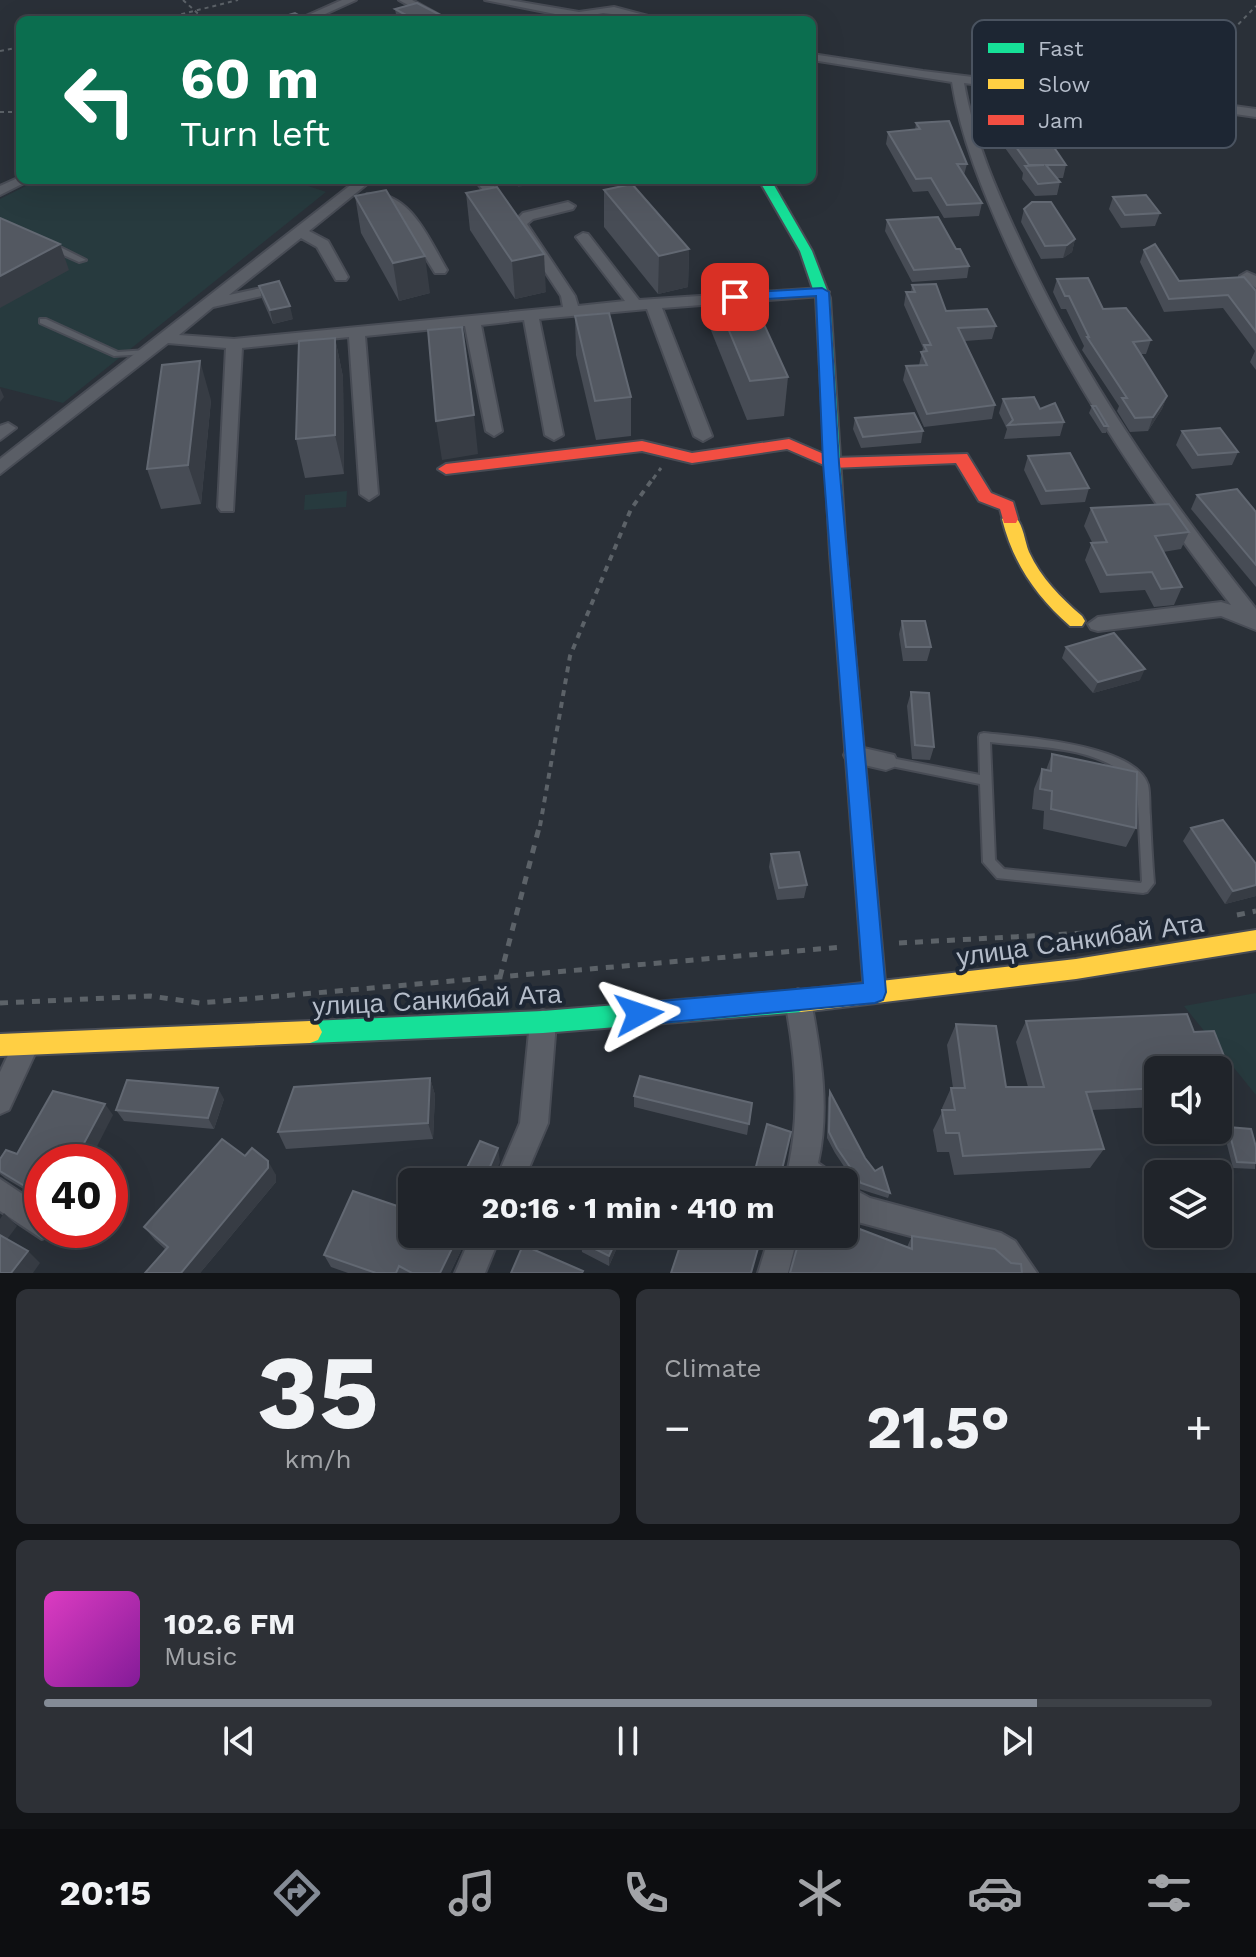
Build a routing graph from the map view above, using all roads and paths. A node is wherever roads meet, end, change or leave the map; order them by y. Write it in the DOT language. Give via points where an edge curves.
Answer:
graph roads {
  1 [pos="183,0"];
  2 [pos="238,0"];
  3 [pos="351,0"];
  4 [pos="404,0"];
  5 [pos="490,0"];
  6 [pos="568,0"];
  7 [pos="625,0"];
  8 [pos="1256,6"];
  9 [pos="192,10"];
  10 [pos="605,10"];
  11 [pos="579,15"];
  12 [pos="172,16"];
  13 [pos="200,16"];
  14 [pos="312,16"];
  15 [pos="435,16"];
  16 [pos="637,16"];
  17 [pos="1236,27"];
  18 [pos="816,58"];
  19 [pos="958,80"];
  20 [pos="972,82"];
  21 [pos="1236,110"];
  22 [pos="1256,113"];
  23 [pos="972,142"];
  24 [pos="974,148"];
  25 [pos="767,184"];
  26 [pos="359,185"];
  27 [pos="568,206"];
  28 [pos="299,231"];
  29 [pos="583,237"];
  30 [pos="41,242"];
  31 [pos="82,260"];
  32 [pos="440,270"];
  33 [pos="341,277"];
  34 [pos="266,291"];
  35 [pos="822,292"];
  36 [pos="208,303"];
  37 [pos="635,305"];
  38 [pos="653,305"];
  39 [pos="571,311"];
  40 [pos="531,315"];
  41 [pos="472,320"];
  42 [pos="43,321"];
  43 [pos="357,334"];
  44 [pos="164,338"];
  45 [pos="234,344"];
  46 [pos="147,352"];
  47 [pos="494,431"];
  48 [pos="554,435"];
  49 [pos="703,436"];
  50 [pos="672,454"];
  51 [pos="831,463"];
  52 [pos="0,468"];
  53 [pos="446,469"];
  54 [pos="369,494"];
  55 [pos="227,507"];
  56 [pos="1254,620"];
  57 [pos="1076,621"];
  58 [pos="1098,624"];
  59 [pos="855,755"];
  60 [pos="886,761"];
  61 [pos="984,780"];
  62 [pos="1256,911"];
  63 [pos="1227,918"];
  64 [pos="1152,930"];
  65 [pos="1256,940"];
  66 [pos="871,945"];
  67 [pos="500,977"];
  68 [pos="875,992"];
  69 [pos="798,1001"];
  70 [pos="0,1003"];
  71 [pos="543,1022"];
  72 [pos="13,1045"];
  73 [pos="0,1101"];
  74 [pos="515,1168"];
  75 [pos="808,1168"];
  76 [pos="0,1193"];
  77 [pos="858,1207"];
  78 [pos="24,1212"];
  79 [pos="481,1248"];
  80 [pos="780,1248"];
  81 [pos="470,1273"];
  82 [pos="773,1273"];
  83 [pos="1022,1273"];
  1 -- 9 [label="path"];
  2 -- 9 [label="path"];
  3 -- 14 [label="street"];
  4 -- 15 [label="street"];
  5 -- 11 [label="street"];
  6 -- 11 [label="street" via="582,4"];
  7 -- 10 [label="street"];
  8 -- 17 [label="path"];
  9 -- 12 [label="path"];
  9 -- 13 [label="path"];
  10 -- 11 [label="street"];
  10 -- 16 [label="street"];
  18 -- 19 [label="street"];
  19 -- 20 [label="street"];
  19 -- 23 [label="street"];
  21 -- 22 [label="street"];
  24 -- 56 [label="street" via="1049,320 1138,465"];
  25 -- 35 [label="street" via="806,251"];
  26 -- 28 [label="street"];
  26 -- 32 [label="street" via="402,208"];
  27 -- 39 [label="street" via="520,223 568,296"];
  28 -- 33 [label="street" via="323,244"];
  28 -- 36 [label="street"];
  29 -- 37 [label="street"];
  30 -- 31 [label="lane"];
  34 -- 36 [label="street"];
  35 -- 38 [label="street"];
  35 -- 51 [label="street"];
  36 -- 44 [label="street"];
  37 -- 38 [label="street"];
  37 -- 39 [label="street"];
  38 -- 49 [label="street"];
  39 -- 40 [label="street"];
  40 -- 41 [label="street"];
  40 -- 48 [label="street"];
  41 -- 43 [label="street"];
  41 -- 47 [label="street"];
  42 -- 46 [label="lane" via="117,354"];
  43 -- 45 [label="street"];
  43 -- 54 [label="street"];
  44 -- 45 [label="street"];
  44 -- 46 [label="street"];
  45 -- 55 [label="street"];
  46 -- 52 [label="street"];
  50 -- 51 [label="street" via="692,458 789,444"];
  50 -- 53 [label="street" via="642,446"];
  50 -- 67 [label="path" via="631,509 570,656 535,852"];
  51 -- 57 [label="street" via="961,458 985,497 1007,506 1013,541 1041,590"];
  51 -- 59 [label="street"];
  56 -- 58 [label="street" via="1221,609"];
  59 -- 60 [label="street"];
  59 -- 66 [label="street"];
  60 -- 61 [label="lane"];
  61 -- 61 [label="lane" via="993,870 1140,889 1148,883 1142,784 1124,763 984,737"];
  62 -- 63 [label="path"];
  64 -- 66 [label="path"];
  65 -- 68 [label="street, улица Санкибай Ата" via="1076,969"];
  66 -- 67 [label="path"];
  66 -- 68 [label="street"];
  67 -- 70 [label="path" via="200,1003 150,996"];
  68 -- 69 [label="street, улица Санкибай Ата"];
  69 -- 71 [label="street, улица Санкибай Ата"];
  69 -- 75 [label="street" via="812,1075"];
  71 -- 72 [label="street, улица Санкибай Ата"];
  71 -- 74 [label="street" via="534,1123"];
  72 -- 73 [label="street"];
  76 -- 78 [label="street"];
  77 -- 83 [label="street" via="991,1243"];
  79 -- 81 [label="street"];
  80 -- 82 [label="street"];
}
